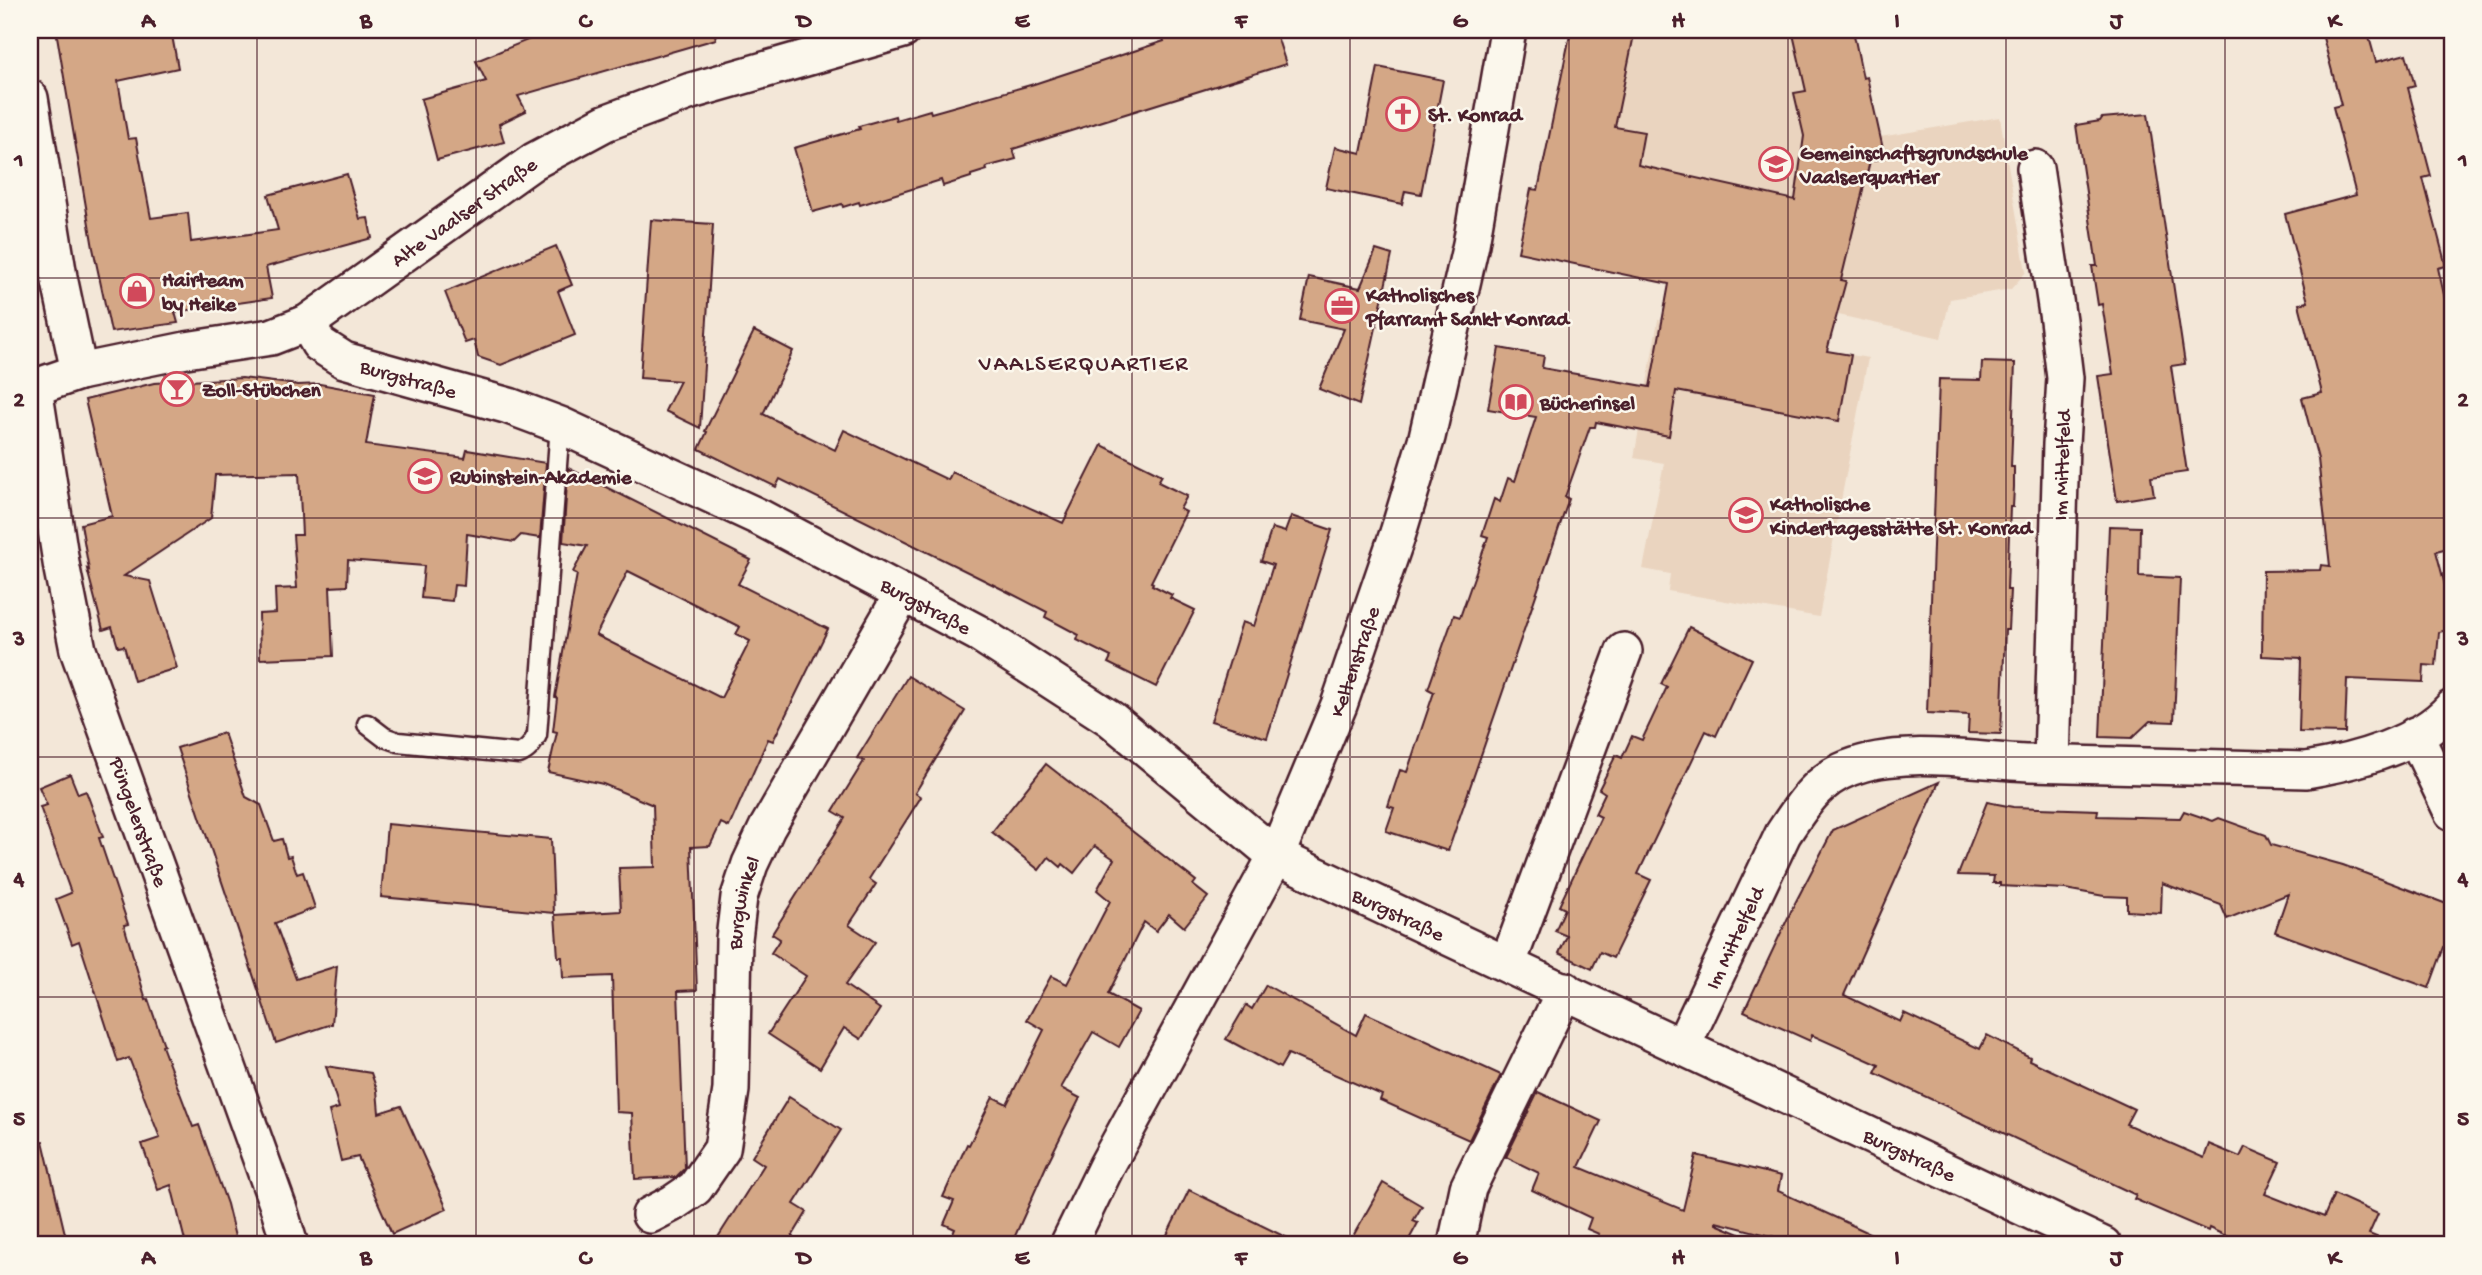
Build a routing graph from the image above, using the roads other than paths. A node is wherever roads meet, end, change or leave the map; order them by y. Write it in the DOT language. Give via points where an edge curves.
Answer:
graph roads {
  1 [pos="902,30"];
  2 [pos="1508,30"];
  3 [pos="802,44"];
  4 [pos="30,98"];
  5 [pos="2035,168"];
  6 [pos="307,323"];
  7 [pos="79,372"];
  8 [pos="32,388"];
  9 [pos="561,425"];
  10 [pos="902,594"];
  11 [pos="1625,650"];
  12 [pos="2441,721"];
  13 [pos="367,724"];
  14 [pos="2053,763"];
  15 [pos="2452,812"];
  16 [pos="1276,856"];
  17 [pos="1508,963"];
  18 [pos="1565,990"];
  19 [pos="1683,1045"];
  20 [pos="650,1215"];
  21 [pos="290,1245"];
  22 [pos="1068,1245"];
  23 [pos="1456,1245"];
  24 [pos="2104,1245"];
  1 -- 3 [label="street, Alte Vaalser Straße"];
  2 -- 16 [label="street, Keltenstraße" via="1471,244 1427,437 1339,705"];
  3 -- 6 [label="street, Alte Vaalser Straße" via="605,123 534,161"];
  4 -- 7 [label="street"];
  5 -- 14 [label="street, Im Mittelfeld" via="2065,378"];
  6 -- 7 [label="street, Alte Vaalser Straße" via="271,337"];
  6 -- 9 [label="street, Burgstraße" via="319,344 344,360"];
  7 -- 8 [label="street, Alte Vaalser Straße"];
  8 -- 21 [label="street, Püngelerstraße" via="78,650"];
  9 -- 10 [label="street, Burgstraße" via="761,518"];
  9 -- 13 [label="lane" via="533,744 519,754 398,742"];
  10 -- 16 [label="street, Burgstraße" via="978,633 1111,719"];
  10 -- 20 [label="street, Burgwinkel" via="767,828 739,897 731,1090 722,1149 695,1188"];
  11 -- 17 [label="street"];
  12 -- 14 [label="street, Im Mittelfeld" via="2374,754 2306,770"];
  12 -- 15 [label="street, Im Mittelfeld"];
  14 -- 19 [label="street, Im Mittelfeld" via="1877,759 1847,768 1820,784 1783,834"];
  16 -- 17 [label="street, Burgstraße"];
  16 -- 22 [label="street, Keltenstraße" via="1107,1164"];
  17 -- 18 [label="street, Burgstraße"];
  18 -- 19 [label="street, Burgstraße"];
  18 -- 23 [label="street" via="1468,1188"];
  19 -- 24 [label="street, Burgstraße"];
}
